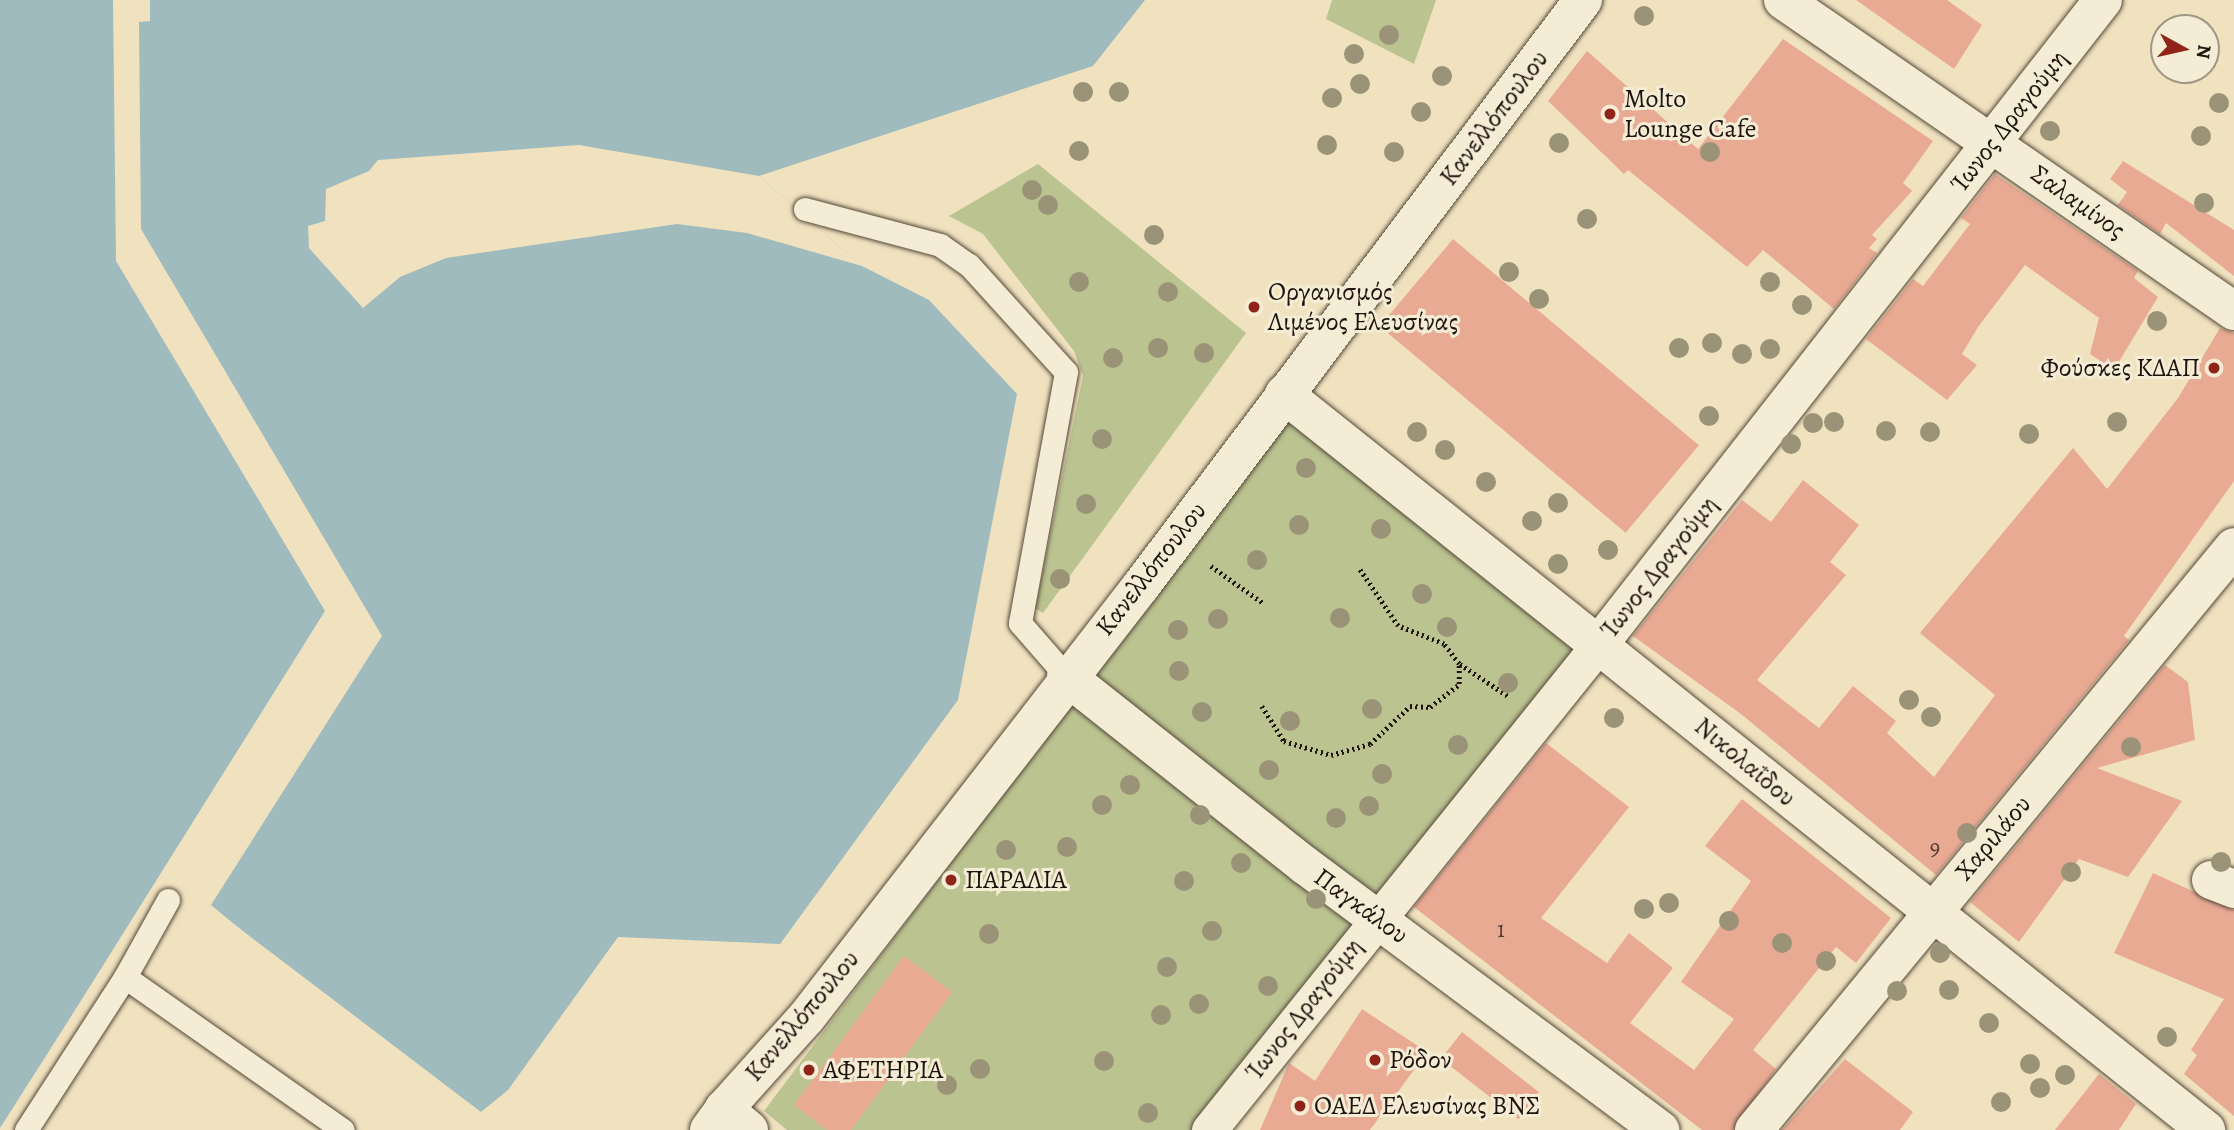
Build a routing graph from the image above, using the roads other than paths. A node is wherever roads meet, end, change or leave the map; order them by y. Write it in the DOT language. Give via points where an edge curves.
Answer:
graph roads {
  1 [pos="1583,0"];
  2 [pos="1783,0"];
  3 [pos="2103,0"];
  4 [pos="1992,143"];
  5 [pos="805,209"];
  6 [pos="2234,311"];
  7 [pos="1284,394"];
  8 [pos="2234,547"];
  9 [pos="1600,643"];
  10 [pos="1066,676"];
  11 [pos="168,900"];
  12 [pos="1929,914"];
  13 [pos="1377,917"];
  14 [pos="125,977"];
  15 [pos="727,1123"];
  16 [pos="26,1130"];
  17 [pos="343,1130"];
  18 [pos="1209,1130"];
  19 [pos="1660,1130"];
  20 [pos="1754,1130"];
  21 [pos="2206,1130"];
  1 -- 7 [label="street, Κανελλόπουλου"];
  2 -- 4 [label="street, Σαλαμίνος"];
  3 -- 4 [label="street, Ίωνος Δραγούμη"];
  4 -- 6 [label="street, Σαλαμίνος"];
  4 -- 9 [label="street, Ίωνος Δραγούμη"];
  5 -- 10 [label="lane" via="940,245 968,265 1066,372 1020,623"];
  7 -- 9 [label="street, Νικολαΐδου"];
  7 -- 10 [label="street, Κανελλόπουλου"];
  8 -- 12 [label="street, Χαριλάου"];
  9 -- 12 [label="street, Νικολαΐδου"];
  9 -- 13 [label="street, Ίωνος Δραγούμη"];
  10 -- 13 [label="street, Παγκάλου"];
  10 -- 15 [label="street, Κανελλόπουλου"];
  11 -- 14 [label="lane"];
  12 -- 20 [label="street, Χαριλάου"];
  12 -- 21 [label="street, Νικολαΐδου"];
  13 -- 18 [label="street, Ίωνος Δραγούμη"];
  13 -- 19 [label="street, Παγκάλου"];
  14 -- 16 [label="lane"];
  14 -- 17 [label="lane"];
}
